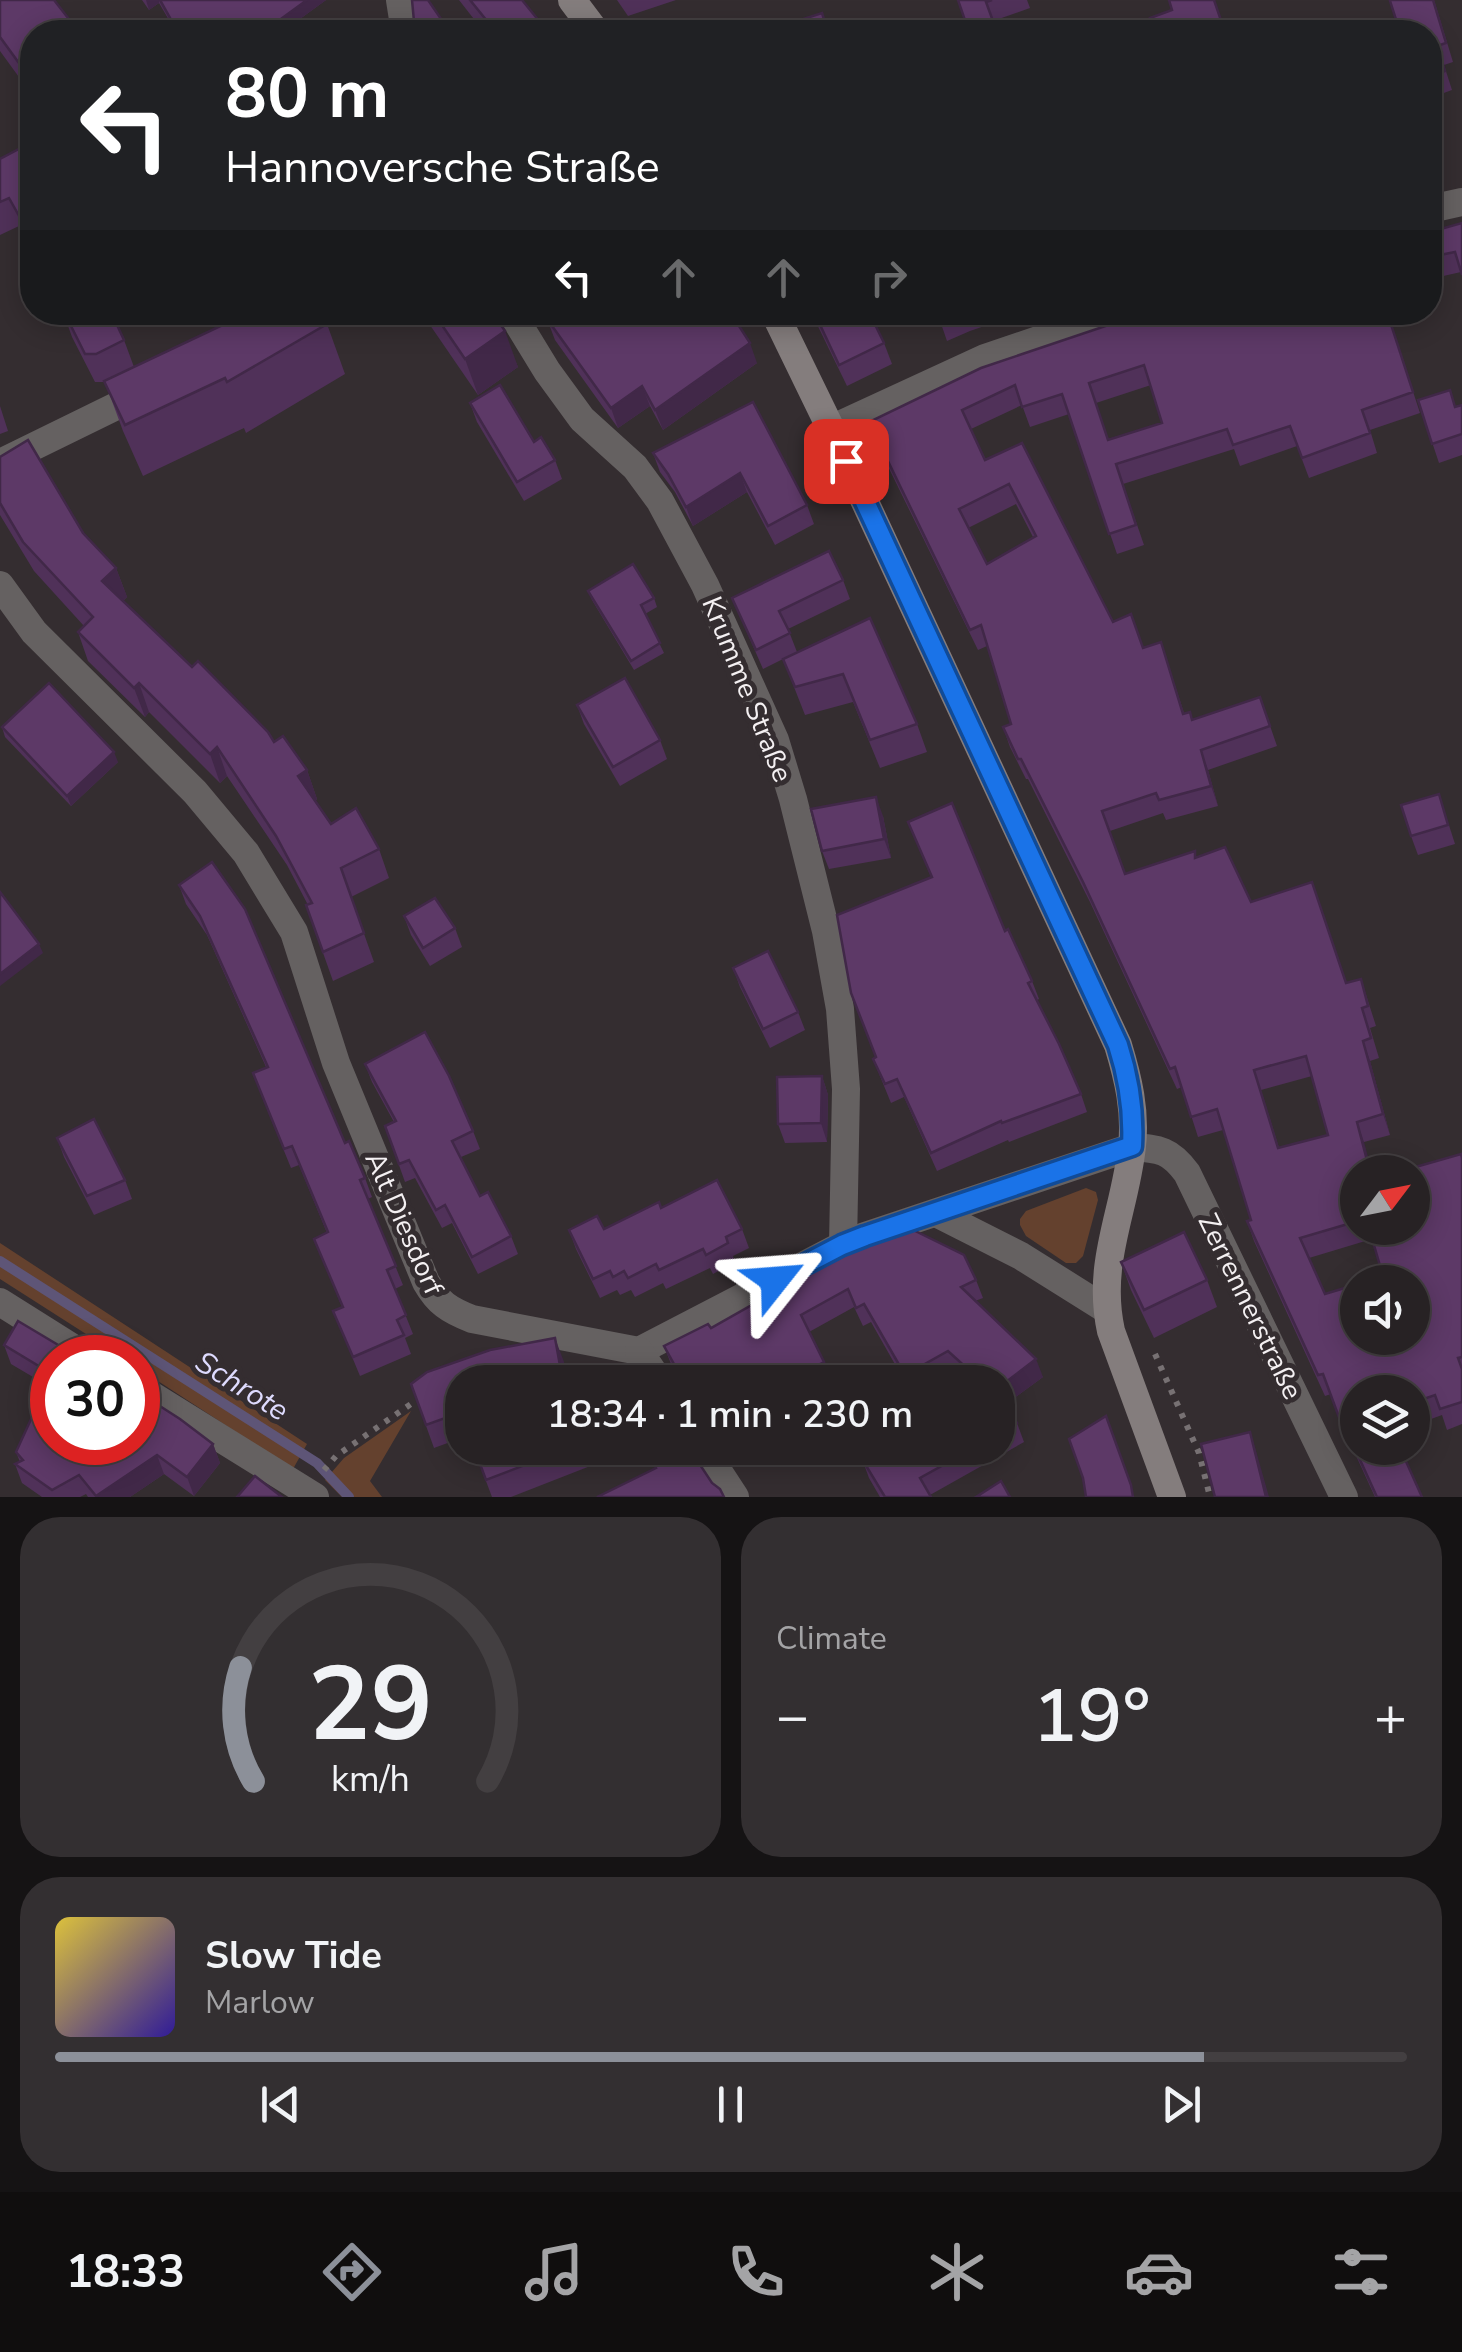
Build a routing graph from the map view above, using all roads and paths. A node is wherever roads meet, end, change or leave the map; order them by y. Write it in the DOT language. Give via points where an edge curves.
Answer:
graph roads {
  1 [pos="518,325"];
  2 [pos="780,325"];
  3 [pos="1082,325"];
  4 [pos="174,378"];
  5 [pos="831,429"];
  6 [pos="0,463"];
  7 [pos="0,584"];
  8 [pos="1132,1146"];
  9 [pos="936,1213"];
  10 [pos="842,1245"];
  11 [pos="0,1302"];
  12 [pos="1106,1310"];
  13 [pos="53,1335"];
  14 [pos="1151,1344"];
  15 [pos="640,1351"];
  16 [pos="649,1365"];
  17 [pos="424,1395"];
  18 [pos="160,1401"];
  19 [pos="336,1456"];
  20 [pos="713,1465"];
  21 [pos="315,1497"];
  22 [pos="735,1497"];
  23 [pos="1172,1497"];
  24 [pos="1210,1497"];
  25 [pos="1344,1497"];
  1 -- 10 [label="street, Krumme Straße" via="582,419 636,468 660,501 706,585 775,740 840,1009 846,1123"];
  2 -- 5 [label="main road"];
  3 -- 5 [label="street" via="984,358"];
  4 -- 6 [label="street"];
  5 -- 8 [label="main road" via="1118,1045 1132,1102"];
  7 -- 15 [label="street, Alt Diesdorf" via="34,632 195,792 246,854 294,932 336,1063 437,1301 472,1319"];
  8 -- 9 [label="street"];
  8 -- 12 [label="main road" via="1108,1261"];
  8 -- 25 [label="street, Zerrennerstraße" via="1162,1150 1184,1169"];
  9 -- 10 [label="street"];
  9 -- 12 [label="street"];
  10 -- 15 [label="street"];
  11 -- 13 [label="street"];
  12 -- 23 [label="main road"];
  14 -- 24 [label="path" via="1199,1453"];
  15 -- 16 [label="street"];
  17 -- 19 [label="path"];
  18 -- 21 [label="street"];
  20 -- 22 [label="street"];
}
